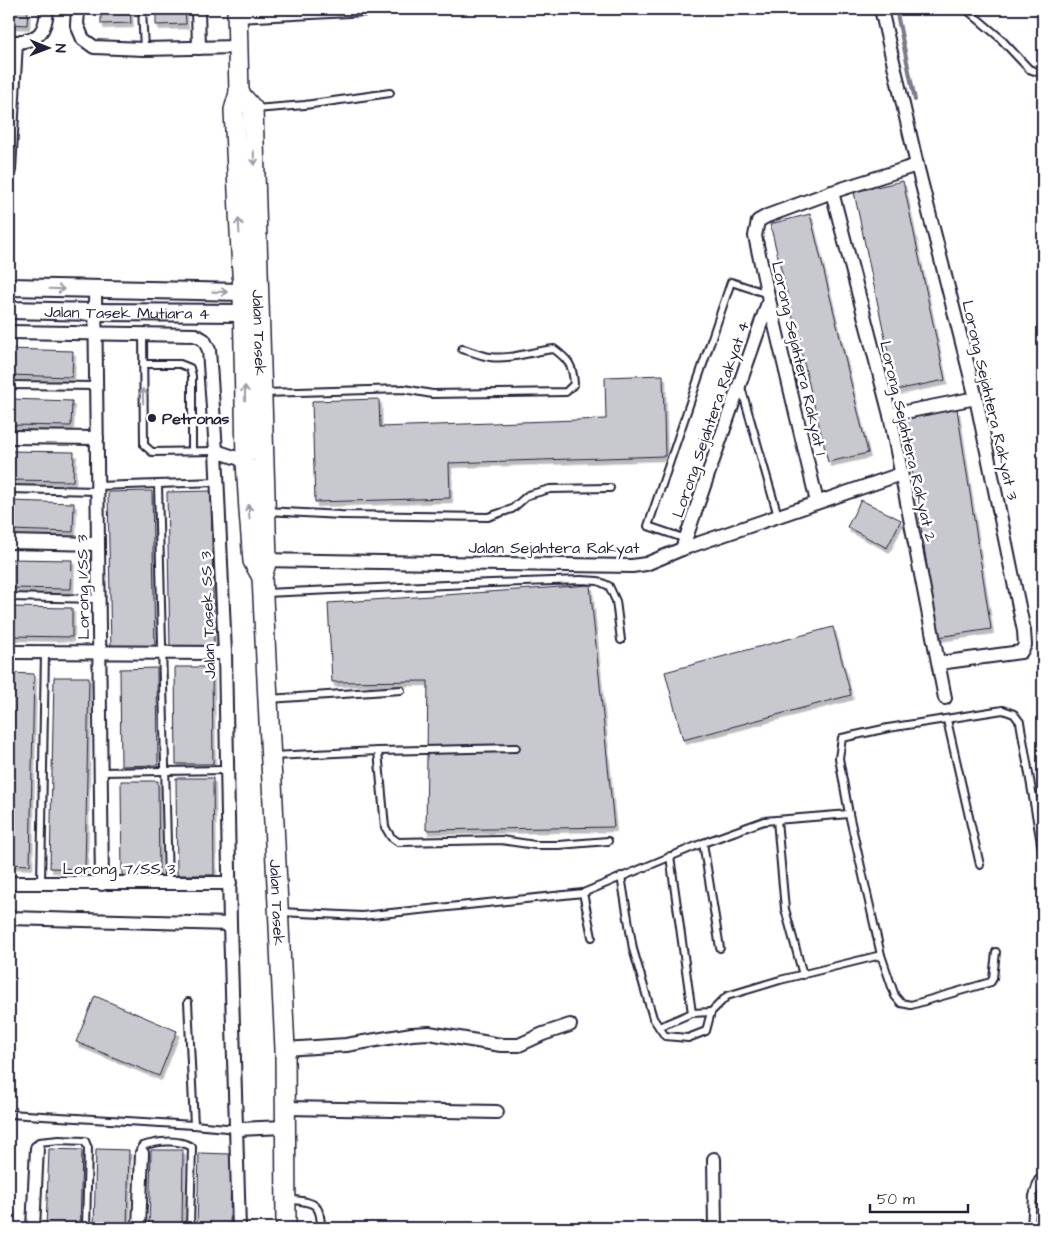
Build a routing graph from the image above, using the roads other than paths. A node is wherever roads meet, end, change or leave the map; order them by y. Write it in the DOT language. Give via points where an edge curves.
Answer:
graph roads {
  1 [pos="47,9"];
  2 [pos="78,9"];
  3 [pos="142,9"];
  4 [pos="198,9"];
  5 [pos="367,9"];
  6 [pos="881,9"];
  7 [pos="966,9"];
  8 [pos="237,12"];
  9 [pos="12,42"];
  10 [pos="238,47"];
  11 [pos="199,48"];
  12 [pos="144,49"];
  13 [pos="1043,74"];
  14 [pos="390,93"];
  15 [pos="11,94"];
  16 [pos="236,102"];
  17 [pos="253,109"];
  18 [pos="9,152"];
  19 [pos="916,165"];
  20 [pos="9,170"];
  21 [pos="832,192"];
  22 [pos="258,264"];
  23 [pos="9,287"];
  24 [pos="95,290"];
  25 [pos="768,297"];
  26 [pos="245,301"];
  27 [pos="9,310"];
  28 [pos="95,312"];
  29 [pos="260,321"];
  30 [pos="9,332"];
  31 [pos="96,333"];
  32 [pos="143,334"];
  33 [pos="462,349"];
  34 [pos="143,364"];
  35 [pos="740,383"];
  36 [pos="9,385"];
  37 [pos="96,386"];
  38 [pos="261,393"];
  39 [pos="976,398"];
  40 [pos="890,414"];
  41 [pos="9,437"];
  42 [pos="97,438"];
  43 [pos="216,451"];
  44 [pos="192,452"];
  45 [pos="246,461"];
  46 [pos="901,474"];
  47 [pos="218,482"];
  48 [pos="158,484"];
  49 [pos="97,488"];
  50 [pos="610,488"];
  51 [pos="9,489"];
  52 [pos="817,502"];
  53 [pos="266,511"];
  54 [pos="778,516"];
  55 [pos="9,542"];
  56 [pos="98,544"];
  57 [pos="684,544"];
  58 [pos="261,573"];
  59 [pos="9,597"];
  60 [pos="99,599"];
  61 [pos="621,640"];
  62 [pos="9,652"];
  63 [pos="46,652"];
  64 [pos="225,652"];
  65 [pos="99,653"];
  66 [pos="162,653"];
  67 [pos="939,664"];
  68 [pos="401,690"];
  69 [pos="945,698"];
  70 [pos="268,699"];
  71 [pos="947,720"];
  72 [pos="516,748"];
  73 [pos="378,751"];
  74 [pos="270,756"];
  75 [pos="227,770"];
  76 [pos="165,771"];
  77 [pos="101,772"];
  78 [pos="849,814"];
  79 [pos="777,820"];
  80 [pos="608,840"];
  81 [pos="703,843"];
  82 [pos="1043,855"];
  83 [pos="670,856"];
  84 [pos="980,865"];
  85 [pos="621,876"];
  86 [pos="9,884"];
  87 [pos="41,884"];
  88 [pos="102,884"];
  89 [pos="168,884"];
  90 [pos="230,884"];
  91 [pos="583,893"];
  92 [pos="279,912"];
  93 [pos="9,918"];
  94 [pos="230,924"];
  95 [pos="592,937"];
  96 [pos="720,948"];
  97 [pos="996,952"];
  98 [pos="881,955"];
  99 [pos="803,975"];
  100 [pos="188,1002"];
  101 [pos="711,1012"];
  102 [pos="692,1013"];
  103 [pos="570,1025"];
  104 [pos="659,1027"];
  105 [pos="285,1049"];
  106 [pos="286,1108"];
  107 [pos="497,1112"];
  108 [pos="9,1114"];
  109 [pos="194,1125"];
  110 [pos="286,1127"];
  111 [pos="237,1129"];
  112 [pos="38,1148"];
  113 [pos="142,1153"];
  114 [pos="714,1159"];
  115 [pos="1038,1180"];
  116 [pos="286,1199"];
  117 [pos="34,1228"];
  118 [pos="86,1228"];
  119 [pos="139,1228"];
  120 [pos="190,1228"];
  121 [pos="239,1228"];
  122 [pos="286,1228"];
  123 [pos="321,1228"];
  124 [pos="715,1228"];
  125 [pos="1031,1228"];
  1 -- 9 [label="street" via="47,24 39,34 28,41"];
  2 -- 12 [label="street" via="77,25 83,39 94,47"];
  3 -- 12 [label="lane"];
  4 -- 11 [label="street"];
  5 -- 8 [label="street"];
  6 -- 19 [label="street, Lorong Sejahtera Rakyat 3"];
  7 -- 13 [label="lane" via="1029,69"];
  8 -- 10 [label="main road, Jalan Tasek"];
  9 -- 15 [label="street"];
  10 -- 11 [label="street"];
  10 -- 16 [label="main road, Jalan Tasek"];
  11 -- 12 [label="street"];
  14 -- 17 [label="lane"];
  15 -- 18 [label="street"];
  16 -- 17 [label="main road"];
  26 -- 16 [label="main road, Jalan Tasek, one-way"];
  17 -- 22 [label="main road, Jalan Tasek, one-way"];
  18 -- 20 [label="street"];
  19 -- 21 [label="street"];
  19 -- 39 [label="street, Lorong Sejahtera Rakyat 3"];
  21 -- 25 [label="street, Lorong Sejahtera Rakyat 1" via="758,221 756,236"];
  21 -- 40 [label="street, Lorong Sejahtera Rakyat 2"];
  22 -- 26 [label="main road"];
  22 -- 29 [label="main road, Jalan Tasek"];
  23 -- 24 [label="street, Jalan Tasek Mutiara 4, one-way"];
  24 -- 26 [label="street, Jalan Tasek Mutiara 4, one-way"];
  24 -- 28 [label="street, Lorong 1/SS 3"];
  25 -- 35 [label="street, Lorong Sejahtera Rakyat 4"];
  25 -- 52 [label="street, Lorong Sejahtera Rakyat 1"];
  25 -- 57 [label="lane" via="731,282 648,526"];
  26 -- 28 [label="street, Jalan Tasek Mutiara 4"];
  26 -- 29 [label="main road"];
  45 -- 26 [label="main road, Jalan Tasek, one-way"];
  27 -- 28 [label="street, Jalan Tasek Mutiara 4"];
  28 -- 31 [label="street, Lorong 1/SS 3"];
  29 -- 38 [label="main road, Jalan Tasek"];
  30 -- 31 [label="street"];
  31 -- 32 [label="street"];
  31 -- 37 [label="street, Lorong 1/SS 3"];
  32 -- 34 [label="lane"];
  32 -- 43 [label="street, Jalan Tasek SS 3" via="195,335 208,345"];
  33 -- 38 [label="lane" via="505,358 554,350 565,357 574,370 574,384 566,392 432,394 404,389"];
  44 -- 34 [label="lane, one-way" via="152,452 144,445"];
  34 -- 44 [label="lane" via="180,364 190,368"];
  35 -- 54 [label="lane"];
  35 -- 57 [label="street, Lorong Sejahtera Rakyat 4"];
  36 -- 37 [label="lane"];
  37 -- 42 [label="street, Lorong 1/SS 3"];
  38 -- 53 [label="main road, Jalan Tasek"];
  39 -- 40 [label="street"];
  39 -- 67 [label="street, Lorong Sejahtera Rakyat 3" via="1025,645 1021,652"];
  40 -- 46 [label="street, Lorong Sejahtera Rakyat 2"];
  41 -- 42 [label="street"];
  42 -- 49 [label="street, Lorong 1/SS 3"];
  43 -- 44 [label="lane"];
  43 -- 45 [label="street"];
  43 -- 47 [label="street, Jalan Tasek SS 3"];
  58 -- 45 [label="main road, Jalan Tasek, one-way"];
  46 -- 52 [label="street, Jalan Sejahtera Rakyat"];
  46 -- 67 [label="street, Lorong Sejahtera Rakyat 2"];
  47 -- 48 [label="lane"];
  47 -- 64 [label="street, Jalan Tasek SS 3"];
  48 -- 49 [label="lane"];
  48 -- 66 [label="lane"];
  49 -- 51 [label="lane"];
  49 -- 56 [label="street, Lorong 1/SS 3"];
  50 -- 53 [label="lane" via="550,489 528,495 512,509 488,517"];
  52 -- 54 [label="street, Jalan Sejahtera Rakyat"];
  53 -- 58 [label="main road, Jalan Tasek"];
  54 -- 57 [label="street, Jalan Sejahtera Rakyat"];
  55 -- 56 [label="street"];
  56 -- 60 [label="street, Lorong 1/SS 3"];
  57 -- 58 [label="street, Jalan Sejahtera Rakyat" via="646,564 632,566"];
  58 -- 61 [label="lane" via="482,583 598,581 609,586 616,601"];
  58 -- 70 [label="main road, Jalan Tasek"];
  59 -- 60 [label="lane"];
  60 -- 65 [label="street, Lorong 1/SS 3"];
  62 -- 63 [label="street"];
  63 -- 65 [label="street"];
  63 -- 87 [label="lane"];
  64 -- 66 [label="street"];
  64 -- 75 [label="street, Jalan Tasek SS 3"];
  65 -- 66 [label="street"];
  65 -- 77 [label="street, Lorong 1/SS 3"];
  66 -- 76 [label="lane"];
  67 -- 69 [label="street, Lorong Sejahtera Rakyat 2"];
  68 -- 70 [label="lane"];
  70 -- 74 [label="main road, Jalan Tasek"];
  71 -- 78 [label="lane" via="842,738 839,758"];
  71 -- 82 [label="lane" via="1003,710 1014,714 1020,722"];
  71 -- 84 [label="lane"];
  72 -- 73 [label="lane"];
  73 -- 74 [label="lane"];
  73 -- 80 [label="lane" via="385,827 398,842 501,840 543,845"];
  74 -- 92 [label="main road, Jalan Tasek"];
  75 -- 76 [label="lane"];
  75 -- 90 [label="street, Jalan Tasek SS 3"];
  76 -- 77 [label="lane"];
  76 -- 89 [label="lane"];
  77 -- 88 [label="street, Lorong 1/SS 3"];
  78 -- 79 [label="lane"];
  78 -- 98 [label="lane"];
  79 -- 81 [label="lane" via="764,821"];
  79 -- 99 [label="lane" via="785,909"];
  81 -- 83 [label="lane"];
  81 -- 96 [label="lane"];
  83 -- 85 [label="lane"];
  83 -- 102 [label="lane"];
  85 -- 91 [label="lane"];
  85 -- 104 [label="lane" via="633,949 653,1018"];
  86 -- 87 [label="street, Lorong 7/SS 3"];
  87 -- 88 [label="street, Lorong 7/SS 3"];
  88 -- 89 [label="street, Lorong 7/SS 3"];
  89 -- 90 [label="street, Lorong 7/SS 3"];
  90 -- 94 [label="street, Jalan Tasek SS 3"];
  91 -- 92 [label="lane" via="362,916"];
  91 -- 95 [label="lane"];
  92 -- 105 [label="main road, Jalan Tasek"];
  93 -- 94 [label="street"];
  94 -- 111 [label="street, Jalan Tasek SS 3"];
  97 -- 98 [label="lane" via="991,982 911,1005 901,1003 895,996"];
  98 -- 99 [label="lane"];
  99 -- 101 [label="lane" via="726,996"];
  100 -- 109 [label="lane"];
  101 -- 102 [label="lane"];
  101 -- 104 [label="lane" via="706,1031 688,1038 665,1036"];
  102 -- 104 [label="lane"];
  103 -- 105 [label="street" via="519,1045 428,1033 346,1045"];
  105 -- 106 [label="main road, Jalan Tasek"];
  106 -- 107 [label="street"];
  106 -- 110 [label="main road, Jalan Tasek"];
  108 -- 109 [label="lane"];
  109 -- 111 [label="lane"];
  110 -- 111 [label="street"];
  110 -- 116 [label="main road, Jalan Tasek"];
  111 -- 121 [label="street, Jalan Tasek SS 3"];
  112 -- 117 [label="street"];
  112 -- 118 [label="lane" via="39,1142 46,1140 85,1142 88,1148"];
  113 -- 119 [label="street"];
  113 -- 120 [label="lane" via="142,1146 152,1143 184,1142 192,1147"];
  114 -- 124 [label="street"];
  115 -- 125 [label="lane" via="1033,1196"];
  116 -- 122 [label="main road, Jalan Tasek"];
  116 -- 123 [label="lane" via="318,1207"];
}
